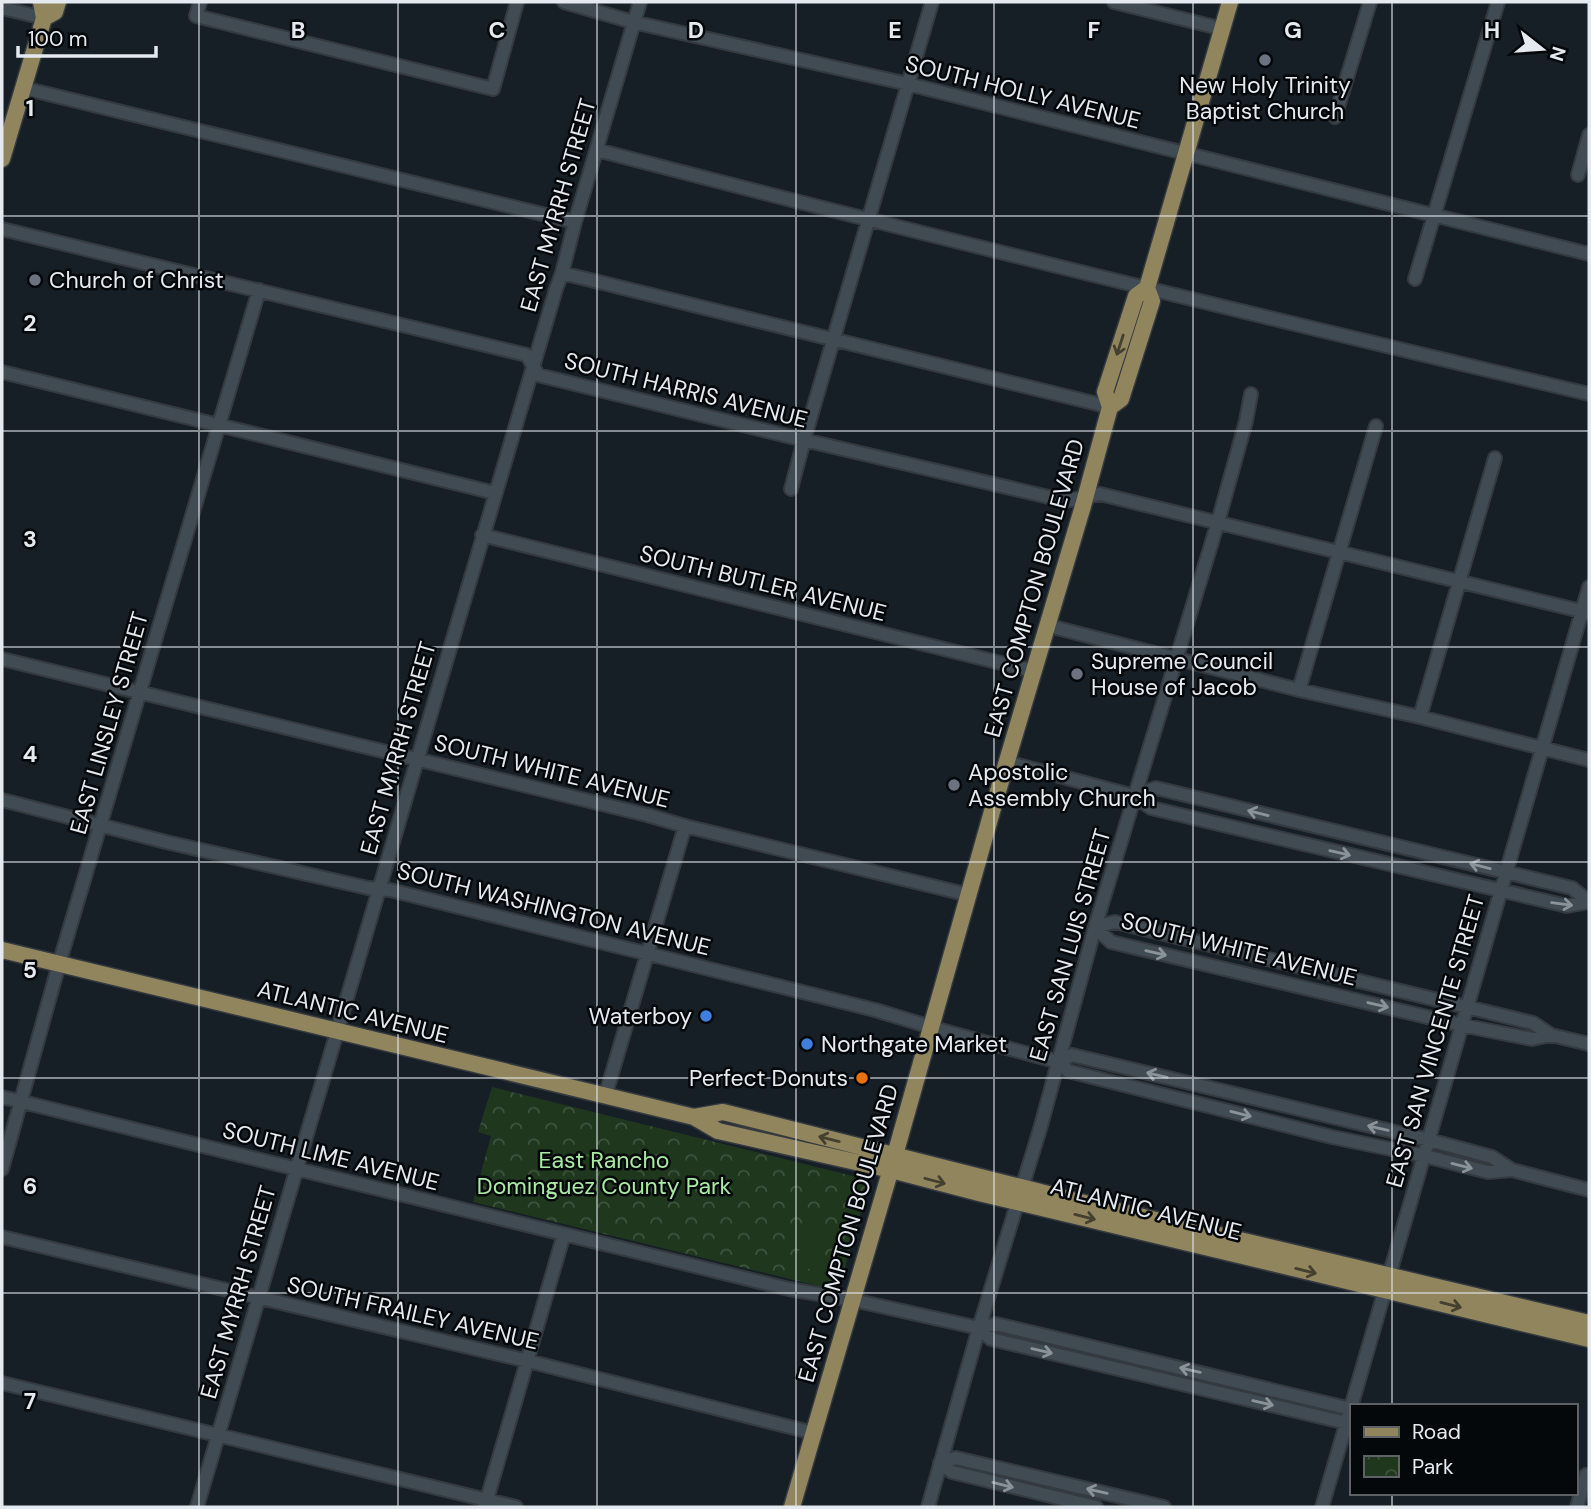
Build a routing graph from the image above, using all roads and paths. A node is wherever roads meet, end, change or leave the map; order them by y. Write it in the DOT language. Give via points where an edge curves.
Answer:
graph roads {
  1 [pos="41,2"];
  2 [pos="58,2"];
  3 [pos="200,2"];
  4 [pos="517,2"];
  5 [pos="564,2"];
  6 [pos="640,2"];
  7 [pos="932,2"];
  8 [pos="1114,2"];
  9 [pos="1230,2"];
  10 [pos="1370,2"];
  11 [pos="1498,2"];
  12 [pos="2,8"];
  13 [pos="44,18"];
  14 [pos="633,22"];
  15 [pos="1223,29"];
  16 [pos="908,85"];
  17 [pos="23,88"];
  18 [pos="1335,117"];
  19 [pos="6,131"];
  20 [pos="1589,135"];
  21 [pos="597,150"];
  22 [pos="1185,154"];
  23 [pos="2,159"];
  24 [pos="1577,175"];
  25 [pos="1434,216"];
  26 [pos="868,220"];
  27 [pos="575,222"];
  28 [pos="2,229"];
  29 [pos="1589,254"];
  30 [pos="562,273"];
  31 [pos="1415,279"];
  32 [pos="1147,288"];
  33 [pos="259,290"];
  34 [pos="834,339"];
  35 [pos="533,366"];
  36 [pos="2,372"];
  37 [pos="1251,394"];
  38 [pos="1589,394"];
  39 [pos="1110,407"];
  40 [pos="219,424"];
  41 [pos="1376,426"];
  42 [pos="804,440"];
  43 [pos="1496,458"];
  44 [pos="791,489"];
  45 [pos="495,493"];
  46 [pos="1085,497"];
  47 [pos="1218,522"];
  48 [pos="482,536"];
  49 [pos="1338,552"];
  50 [pos="1460,582"];
  51 [pos="1589,587"];
  52 [pos="1586,612"];
  53 [pos="1049,626"];
  54 [pos="2,659"];
  55 [pos="1176,659"];
  56 [pos="1033,671"];
  57 [pos="1298,690"];
  58 [pos="140,692"];
  59 [pos="1420,718"];
  60 [pos="1542,748"];
  61 [pos="418,759"];
  62 [pos="1589,760"];
  63 [pos="1007,762"];
  64 [pos="1134,796"];
  65 [pos="2,800"];
  66 [pos="100,826"];
  67 [pos="685,826"];
  68 [pos="1506,873"];
  69 [pos="379,889"];
  70 [pos="1500,891"];
  71 [pos="969,895"];
  72 [pos="1589,902"];
  73 [pos="1095,927"];
  74 [pos="2,950"];
  75 [pos="647,954"];
  76 [pos="59,964"];
  77 [pos="1466,1008"];
  78 [pos="1461,1025"];
  79 [pos="931,1027"];
  80 [pos="337,1031"];
  81 [pos="1551,1035"];
  82 [pos="1589,1044"];
  83 [pos="1059,1062"];
  84 [pos="2,1097"];
  85 [pos="605,1097"];
  86 [pos="21,1102"];
  87 [pos="1429,1140"];
  88 [pos="1425,1156"];
  89 [pos="893,1163"];
  90 [pos="2,1168"];
  91 [pos="297,1168"];
  92 [pos="1512,1170"];
  93 [pos="1589,1190"];
  94 [pos="1021,1194"];
  95 [pos="564,1234"];
  96 [pos="2,1237"];
  97 [pos="1386,1282"];
  98 [pos="259,1298"];
  99 [pos="853,1300"];
  100 [pos="1589,1323"];
  101 [pos="979,1328"];
  102 [pos="1589,1339"];
  103 [pos="528,1362"];
  104 [pos="2,1383"];
  105 [pos="1351,1404"];
  106 [pos="1350,1408"];
  107 [pos="1348,1423"];
  108 [pos="814,1433"];
  109 [pos="218,1436"];
  110 [pos="940,1462"];
  111 [pos="1584,1474"];
  112 [pos="486,1504"];
  113 [pos="197,1507"];
  114 [pos="516,1507"];
  115 [pos="792,1507"];
  116 [pos="928,1507"];
  117 [pos="1096,1507"];
  118 [pos="1164,1507"];
  119 [pos="1322,1507"];
  120 [pos="1577,1507"];
  1 -- 13 [label="main road"];
  2 -- 13 [label="main road" via="55,12"];
  3 -- 4 [label="street" via="196,16 493,89"];
  5 -- 14 [label="street, SOUTH HOLLY AVENUE"];
  6 -- 14 [label="street, EAST MYRRH STREET"];
  7 -- 16 [label="street"];
  8 -- 15 [label="street"];
  9 -- 15 [label="main road, EAST COMPTON BOULEVARD"];
  10 -- 18 [label="street"];
  11 -- 25 [label="street"];
  12 -- 13 [label="street"];
  13 -- 17 [label="main road"];
  14 -- 16 [label="street, SOUTH HOLLY AVENUE"];
  14 -- 21 [label="street, EAST MYRRH STREET"];
  15 -- 22 [label="main road, EAST COMPTON BOULEVARD"];
  16 -- 22 [label="street, SOUTH HOLLY AVENUE"];
  16 -- 26 [label="street"];
  17 -- 19 [label="main road"];
  17 -- 27 [label="street"];
  19 -- 23 [label="main road"];
  20 -- 24 [label="street"];
  21 -- 26 [label="street"];
  21 -- 27 [label="street, EAST MYRRH STREET"];
  22 -- 25 [label="street, SOUTH HOLLY AVENUE"];
  22 -- 32 [label="main road, EAST COMPTON BOULEVARD"];
  25 -- 29 [label="street, SOUTH HOLLY AVENUE"];
  25 -- 31 [label="street"];
  26 -- 32 [label="street"];
  26 -- 34 [label="street"];
  27 -- 30 [label="street, EAST MYRRH STREET"];
  28 -- 33 [label="street, SOUTH HARRIS AVENUE"];
  30 -- 34 [label="street"];
  30 -- 35 [label="street, EAST MYRRH STREET"];
  32 -- 38 [label="street"];
  32 -- 39 [label="main road, EAST COMPTON BOULEVARD" via="1152,301 1121,399"];
  33 -- 35 [label="street, SOUTH HARRIS AVENUE" via="527,355"];
  33 -- 40 [label="street, EAST LINSLEY STREET"];
  34 -- 39 [label="street"];
  34 -- 42 [label="street"];
  35 -- 42 [label="street, SOUTH HARRIS AVENUE" via="538,375"];
  35 -- 45 [label="street, EAST MYRRH STREET"];
  36 -- 40 [label="street"];
  37 -- 47 [label="street, EAST SAN LUIS STREET"];
  39 -- 46 [label="main road, EAST COMPTON BOULEVARD"];
  40 -- 45 [label="street"];
  40 -- 58 [label="street, EAST LINSLEY STREET"];
  41 -- 49 [label="street"];
  42 -- 44 [label="street"];
  42 -- 46 [label="street, SOUTH HARRIS AVENUE" via="1066,501"];
  43 -- 50 [label="street"];
  45 -- 48 [label="street, EAST MYRRH STREET"];
  46 -- 47 [label="street, SOUTH HARRIS AVENUE" via="1100,494"];
  46 -- 53 [label="main road, EAST COMPTON BOULEVARD"];
  47 -- 49 [label="street, SOUTH HARRIS AVENUE"];
  47 -- 55 [label="street, EAST SAN LUIS STREET"];
  48 -- 56 [label="street, SOUTH BUTLER AVENUE"];
  48 -- 61 [label="street, EAST MYRRH STREET"];
  49 -- 50 [label="street, SOUTH HARRIS AVENUE"];
  49 -- 57 [label="street"];
  50 -- 52 [label="street, SOUTH HARRIS AVENUE"];
  50 -- 59 [label="street"];
  51 -- 52 [label="street, EAST SAN VINCENTE STREET"];
  52 -- 60 [label="street, EAST SAN VINCENTE STREET"];
  53 -- 55 [label="street"];
  53 -- 56 [label="main road, EAST COMPTON BOULEVARD"];
  54 -- 58 [label="street, SOUTH WHITE AVENUE"];
  55 -- 57 [label="street"];
  55 -- 64 [label="street, EAST SAN LUIS STREET"];
  56 -- 63 [label="main road, EAST COMPTON BOULEVARD"];
  57 -- 59 [label="street"];
  58 -- 61 [label="street, SOUTH WHITE AVENUE"];
  58 -- 66 [label="street, EAST LINSLEY STREET"];
  59 -- 60 [label="street"];
  60 -- 62 [label="street"];
  60 -- 68 [label="street, EAST SAN VINCENTE STREET"];
  61 -- 67 [label="street, SOUTH WHITE AVENUE"];
  61 -- 69 [label="street, EAST MYRRH STREET"];
  63 -- 64 [label="street"];
  63 -- 71 [label="main road, EAST COMPTON BOULEVARD"];
  68 -- 64 [label="street, one-way" via="1156,788"];
  64 -- 70 [label="street, one-way" via="1151,808"];
  64 -- 73 [label="street, EAST SAN LUIS STREET"];
  65 -- 66 [label="street, SOUTH WASHINGTON AVENUE"];
  66 -- 69 [label="street, SOUTH WASHINGTON AVENUE"];
  66 -- 76 [label="street, EAST LINSLEY STREET"];
  67 -- 71 [label="street, SOUTH WHITE AVENUE"];
  67 -- 75 [label="street"];
  68 -- 70 [label="street, EAST SAN VINCENTE STREET"];
  68 -- 72 [label="street" via="1572,888"];
  69 -- 75 [label="street, SOUTH WASHINGTON AVENUE"];
  69 -- 80 [label="street, EAST MYRRH STREET"];
  70 -- 72 [label="street, one-way" via="1567,906"];
  70 -- 77 [label="street, EAST SAN VINCENTE STREET"];
  71 -- 79 [label="main road, EAST COMPTON BOULEVARD"];
  73 -- 77 [label="street, SOUTH WHITE AVENUE" via="1115,922"];
  73 -- 78 [label="street, SOUTH WHITE AVENUE, one-way" via="1111,942"];
  73 -- 83 [label="street, EAST SAN LUIS STREET"];
  74 -- 76 [label="main road, ATLANTIC AVENUE"];
  75 -- 79 [label="street, SOUTH WASHINGTON AVENUE"];
  75 -- 85 [label="street"];
  76 -- 80 [label="main road, ATLANTIC AVENUE"];
  76 -- 86 [label="street, EAST LINSLEY STREET"];
  77 -- 78 [label="street, EAST SAN VINCENTE STREET"];
  77 -- 81 [label="street, SOUTH WHITE AVENUE" via="1533,1023"];
  78 -- 81 [label="street, SOUTH WHITE AVENUE" via="1532,1039"];
  78 -- 87 [label="street, EAST SAN VINCENTE STREET"];
  79 -- 83 [label="street, SOUTH WASHINGTON AVENUE"];
  79 -- 89 [label="main road, EAST COMPTON BOULEVARD"];
  80 -- 85 [label="main road, ATLANTIC AVENUE"];
  80 -- 91 [label="street, EAST MYRRH STREET"];
  81 -- 82 [label="street, SOUTH WHITE AVENUE"];
  87 -- 83 [label="street, one-way" via="1072,1055"];
  83 -- 88 [label="street, one-way" via="1068,1071"];
  83 -- 94 [label="street, EAST SAN LUIS STREET"];
  84 -- 86 [label="street, SOUTH LIME AVENUE"];
  85 -- 89 [label="main road, ATLANTIC AVENUE" via="694,1117 723,1112"];
  86 -- 90 [label="street, EAST LINSLEY STREET"];
  86 -- 91 [label="street, SOUTH LIME AVENUE"];
  87 -- 88 [label="street, EAST SAN VINCENTE STREET"];
  87 -- 92 [label="street" via="1492,1157"];
  88 -- 92 [label="street, one-way" via="1488,1172"];
  88 -- 97 [label="street, EAST SAN VINCENTE STREET"];
  89 -- 94 [label="main road, ATLANTIC AVENUE"];
  89 -- 99 [label="main road, EAST COMPTON BOULEVARD"];
  91 -- 95 [label="street, SOUTH LIME AVENUE"];
  91 -- 98 [label="street, EAST MYRRH STREET"];
  92 -- 93 [label="street"];
  94 -- 97 [label="main road, ATLANTIC AVENUE"];
  94 -- 101 [label="street, EAST SAN LUIS STREET"];
  95 -- 99 [label="street, SOUTH LIME AVENUE" via="789,1289"];
  95 -- 103 [label="street"];
  96 -- 98 [label="street, SOUTH FRAILEY AVENUE"];
  97 -- 100 [label="main road, ATLANTIC AVENUE"];
  97 -- 102 [label="main road, ATLANTIC AVENUE, one-way"];
  97 -- 105 [label="street, EAST SAN VINCENTE STREET"];
  98 -- 103 [label="street, SOUTH FRAILEY AVENUE"];
  98 -- 109 [label="street, EAST MYRRH STREET"];
  99 -- 101 [label="street, SOUTH LIME AVENUE"];
  99 -- 108 [label="main road, EAST COMPTON BOULEVARD"];
  106 -- 101 [label="street, SOUTH LIME AVENUE, one-way" via="996,1324"];
  101 -- 107 [label="street, SOUTH LIME AVENUE, one-way" via="990,1339"];
  101 -- 110 [label="street, EAST SAN LUIS STREET"];
  103 -- 108 [label="street, SOUTH FRAILEY AVENUE"];
  103 -- 112 [label="street"];
  104 -- 109 [label="street"];
  106 -- 107 [label="street, EAST SAN VINCENTE STREET"];
  107 -- 119 [label="street, EAST SAN VINCENTE STREET"];
  108 -- 115 [label="main road, EAST COMPTON BOULEVARD"];
  109 -- 112 [label="street"];
  109 -- 113 [label="street, EAST MYRRH STREET"];
  110 -- 116 [label="street, EAST SAN LUIS STREET"];
  110 -- 117 [label="street, one-way" via="951,1472"];
  118 -- 110 [label="street, one-way" via="956,1458"];
  111 -- 120 [label="street"];
  112 -- 114 [label="street"];
}
